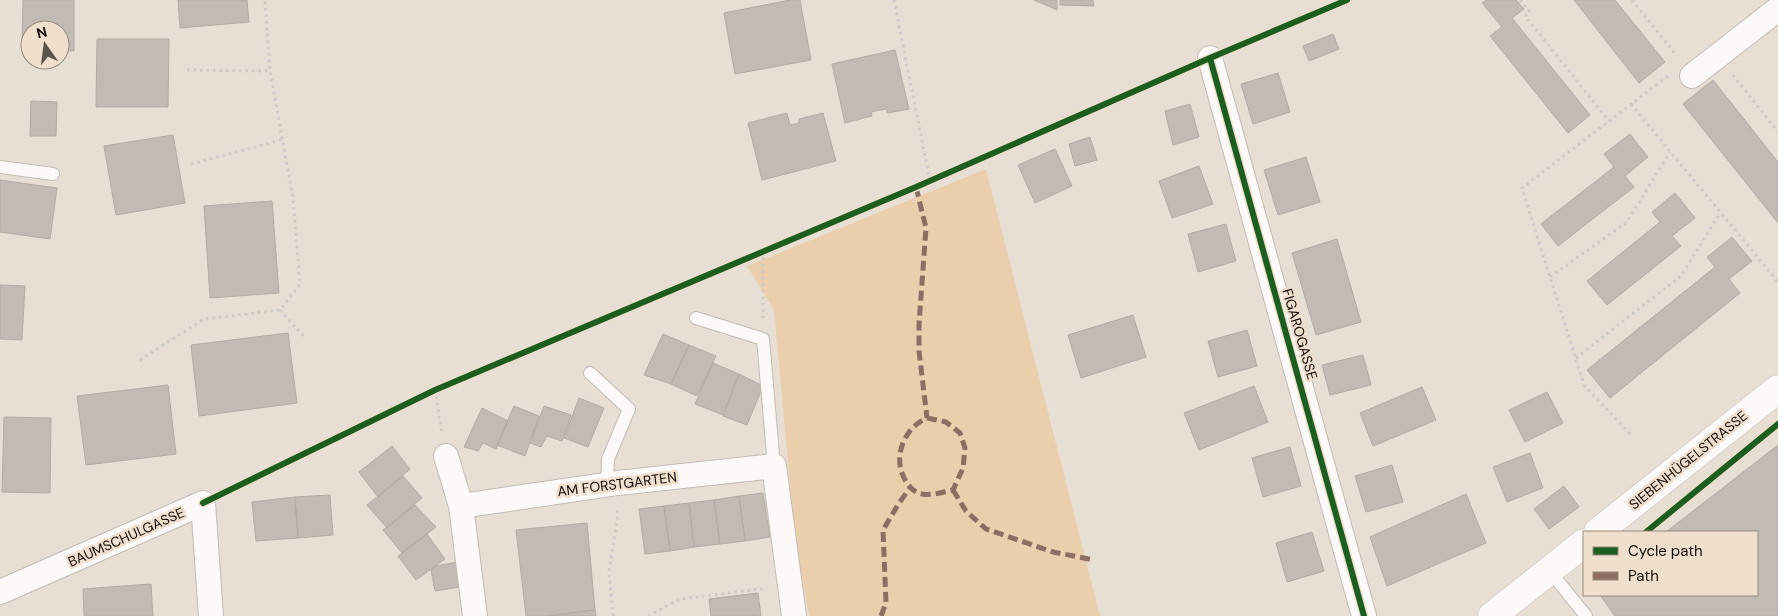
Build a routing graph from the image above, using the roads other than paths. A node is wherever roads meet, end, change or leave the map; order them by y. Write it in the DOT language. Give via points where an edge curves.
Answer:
graph roads {
  1 [pos="1778,10"];
  2 [pos="1210,58"];
  3 [pos="1688,70"];
  4 [pos="0,167"];
  5 [pos="53,174"];
  6 [pos="696,318"];
  7 [pos="590,373"];
  8 [pos="1778,389"];
  9 [pos="446,456"];
  10 [pos="774,466"];
  11 [pos="607,484"];
  12 [pos="461,506"];
  13 [pos="1599,531"];
  14 [pos="1583,544"];
  15 [pos="1549,570"];
  16 [pos="0,592"];
  17 [pos="211,616"];
  18 [pos="475,616"];
  19 [pos="794,616"];
  20 [pos="1364,616"];
  21 [pos="1492,616"];
  22 [pos="1586,616"];
  1 -- 3 [label="street" via="1718,57"];
  2 -- 20 [label="street, FIGAROGASSE"];
  4 -- 5 [label="lane"];
  6 -- 10 [label="lane" via="763,339"];
  7 -- 11 [label="lane" via="629,408 608,459"];
  8 -- 13 [label="street, SIEBENHÜGELSTRASSE"];
  9 -- 12 [label="street"];
  10 -- 11 [label="street, AM FORSTGARTEN"];
  10 -- 19 [label="street"];
  11 -- 12 [label="street, AM FORSTGARTEN"];
  12 -- 18 [label="street"];
  14 -- 15 [label="street"];
  15 -- 21 [label="street"];
  15 -- 22 [label="lane"];
  16 -- 17 [label="street, BAUMSCHULGASSE" via="203,503"];
}
